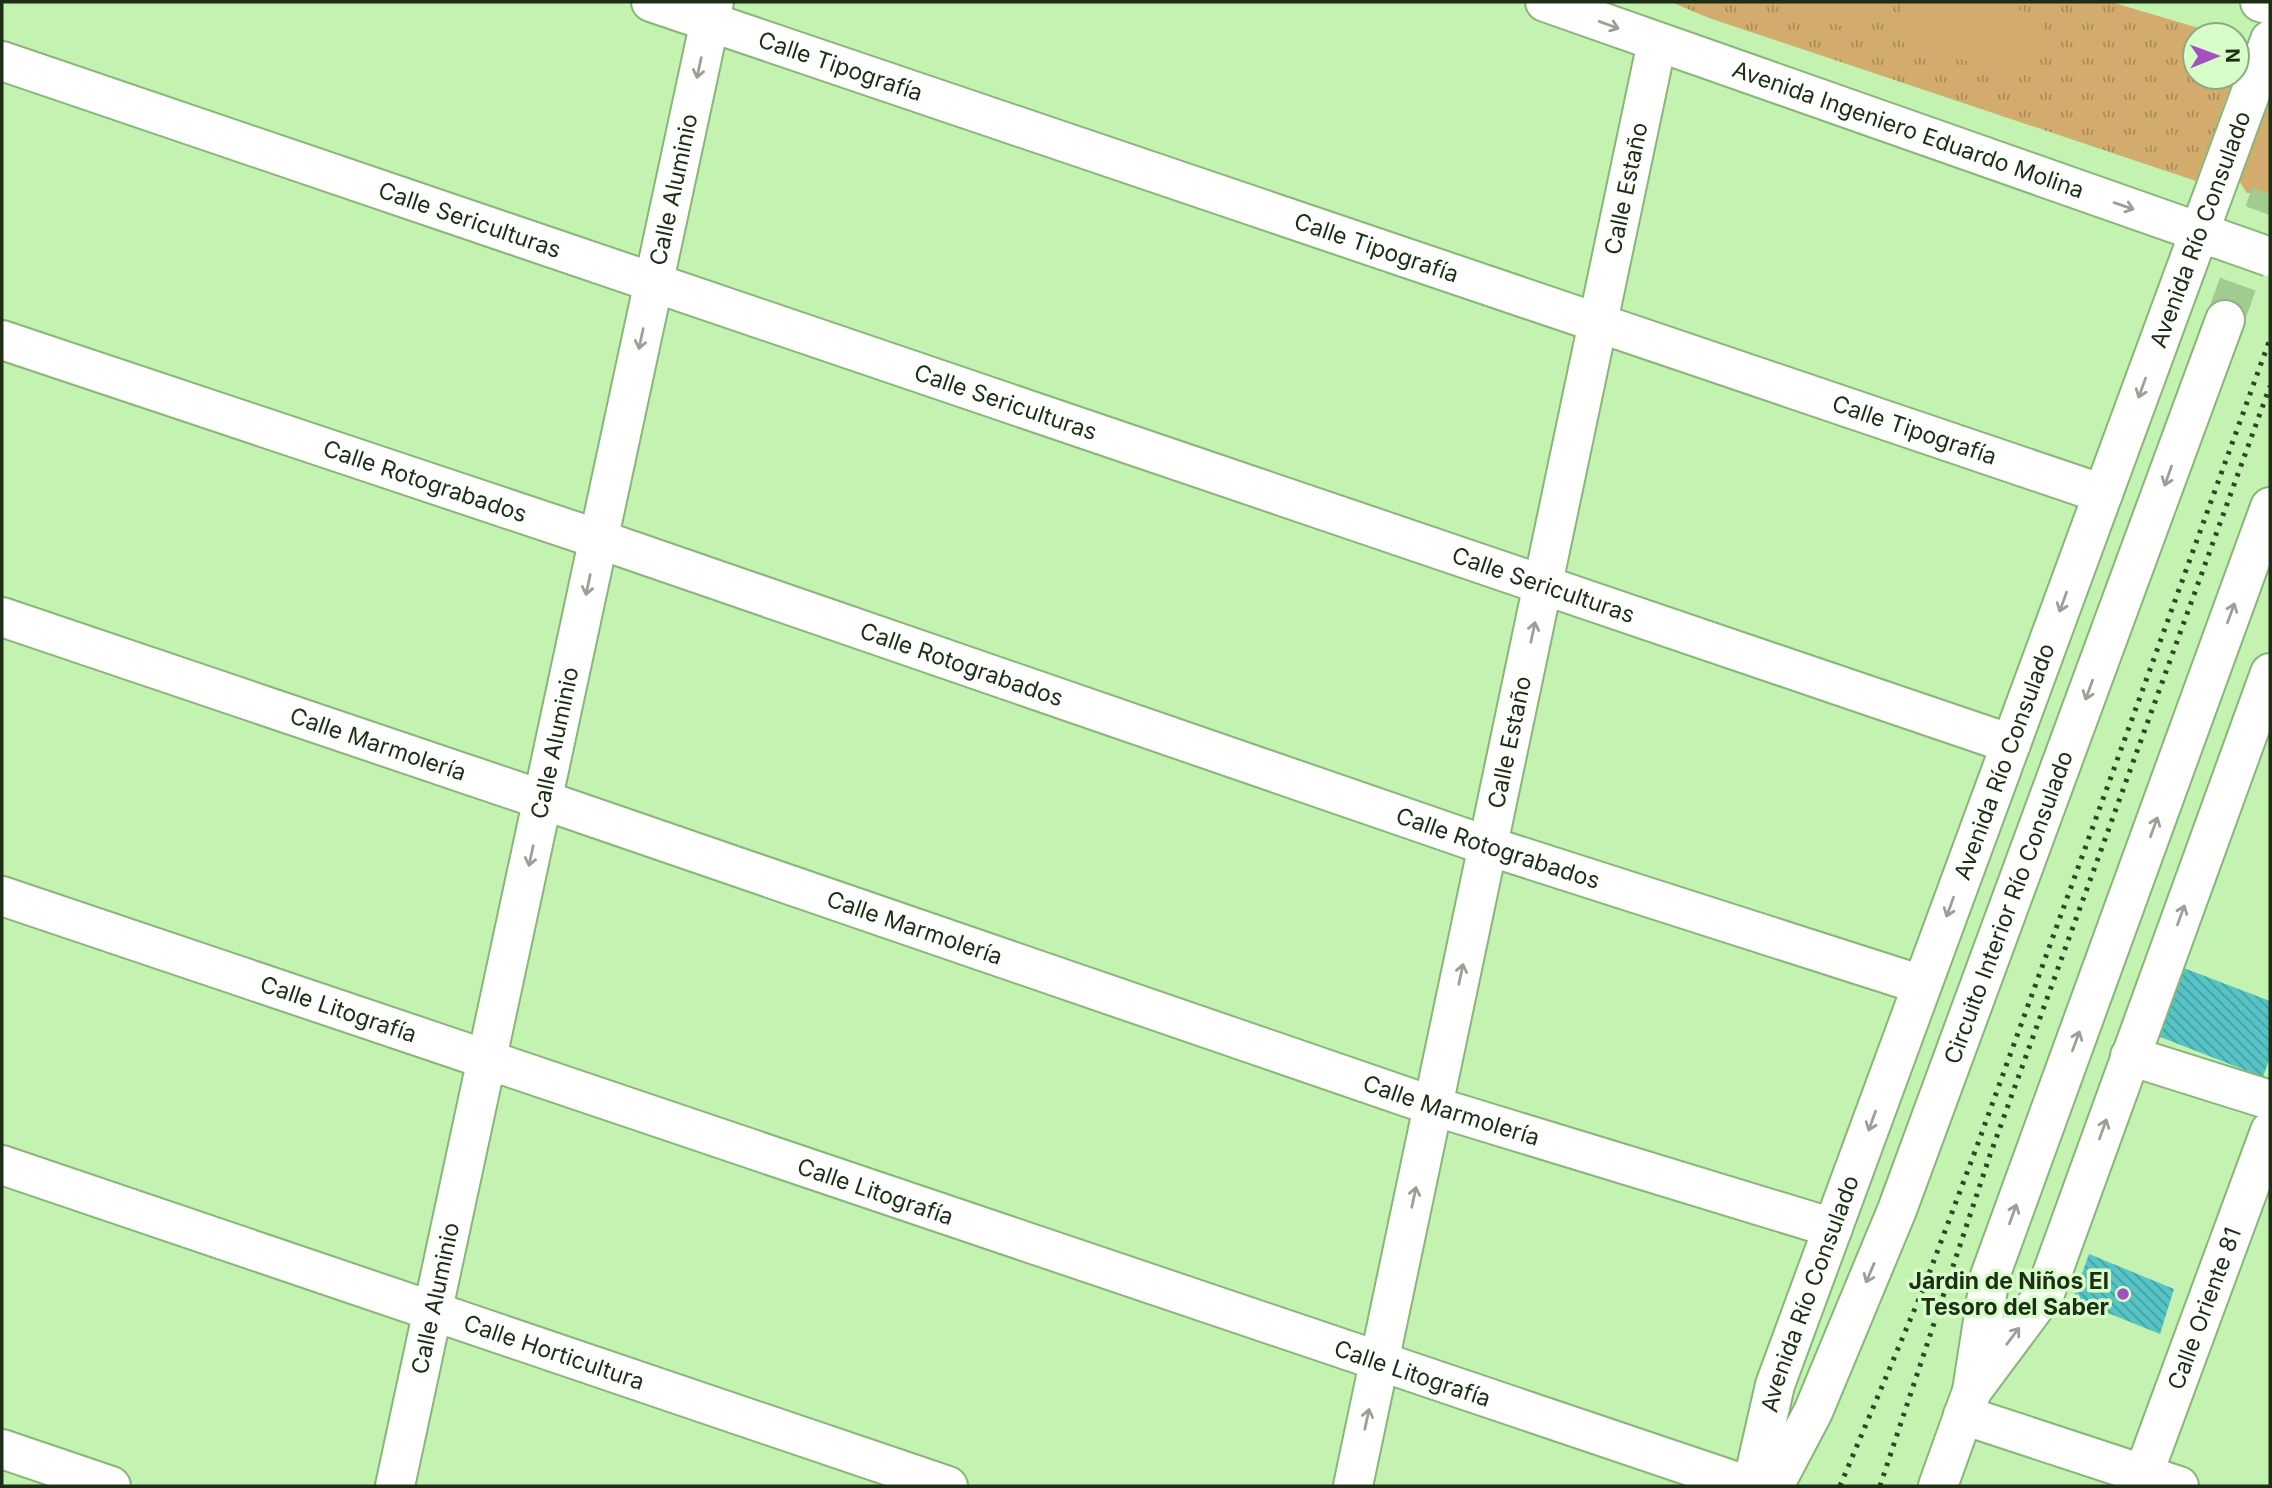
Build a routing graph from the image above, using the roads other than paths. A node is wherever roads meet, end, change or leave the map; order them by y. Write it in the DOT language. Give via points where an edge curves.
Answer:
graph roads {
  1 [pos="651,2"];
  2 [pos="1545,2"];
  3 [pos="2260,2"];
  4 [pos="2270,5"];
  5 [pos="711,12"];
  6 [pos="2270,40"];
  7 [pos="1657,42"];
  8 [pos="2,61"];
  9 [pos="2209,236"];
  10 [pos="2270,257"];
  11 [pos="653,283"];
  12 [pos="2225,320"];
  13 [pos="1598,323"];
  14 [pos="2,340"];
  15 [pos="2103,494"];
  16 [pos="2270,507"];
  17 [pos="598,539"];
  18 [pos="1543,586"];
  19 [pos="2,617"];
  20 [pos="2268,683"];
  21 [pos="2011,744"];
  22 [pos="542,800"];
  23 [pos="1488,846"];
  24 [pos="2,896"];
  25 [pos="1922,985"];
  26 [pos="2130,1056"];
  27 [pos="487,1059"];
  28 [pos="2270,1100"];
  29 [pos="1433,1106"];
  30 [pos="2270,1130"];
  31 [pos="2,1166"];
  32 [pos="1833,1228"];
  33 [pos="433,1310"];
  34 [pos="1379,1364"];
  35 [pos="1968,1403"];
  36 [pos="2,1449"];
  37 [pos="2154,1482"];
  38 [pos="111,1486"];
  39 [pos="395,1486"];
  40 [pos="948,1486"];
  41 [pos="1353,1486"];
  42 [pos="1751,1486"];
  43 [pos="1774,1486"];
  44 [pos="1938,1486"];
  1 -- 5 [label="main road, Calle Tipografía"];
  2 -- 7 [label="main road, Avenida Ingeniero Eduardo Molina, one-way"];
  3 -- 4 [label="main road"];
  5 -- 11 [label="main road, Calle Aluminio, one-way"];
  5 -- 13 [label="main road, Calle Tipografía"];
  6 -- 9 [label="main road, Avenida Río Consulado"];
  7 -- 9 [label="main road, Avenida Ingeniero Eduardo Molina, one-way"];
  7 -- 13 [label="main road, Calle Estaño"];
  8 -- 11 [label="main road, Calle Sericulturas"];
  9 -- 10 [label="main road, Avenida Ingeniero Eduardo Molina, bridge"];
  9 -- 15 [label="main road, Avenida Río Consulado, one-way"];
  11 -- 17 [label="main road, Calle Aluminio, one-way"];
  11 -- 18 [label="main road, Calle Sericulturas"];
  12 -- 43 [label="main road, Circuito Interior Río Consulado, one-way" via="1897,1210 1813,1412"];
  13 -- 15 [label="main road, Calle Tipografía"];
  13 -- 18 [label="main road, Calle Estaño"];
  14 -- 17 [label="main road, Calle Rotograbados"];
  15 -- 21 [label="main road, Avenida Río Consulado, one-way"];
  35 -- 16 [label="main road, one-way" via="1990,1276"];
  17 -- 22 [label="main road, Calle Aluminio, one-way"];
  17 -- 23 [label="main road, Calle Rotograbados"];
  18 -- 21 [label="main road, Calle Sericulturas"];
  23 -- 18 [label="main road, Calle Estaño, one-way"];
  19 -- 22 [label="main road, Calle Marmolería"];
  26 -- 20 [label="main road, one-way"];
  21 -- 25 [label="main road, Avenida Río Consulado, one-way"];
  22 -- 27 [label="main road, Calle Aluminio, one-way"];
  22 -- 29 [label="main road, Calle Marmolería"];
  23 -- 25 [label="main road, Calle Rotograbados"];
  29 -- 23 [label="main road, Calle Estaño, one-way"];
  24 -- 27 [label="main road, Calle Litografía"];
  25 -- 32 [label="main road, Avenida Río Consulado, one-way"];
  26 -- 28 [label="main road"];
  35 -- 26 [label="main road, one-way" via="2045,1293"];
  27 -- 33 [label="main road, Calle Aluminio"];
  27 -- 34 [label="main road, Calle Litografía"];
  29 -- 32 [label="main road, Calle Marmolería"];
  34 -- 29 [label="main road, Calle Estaño, one-way"];
  30 -- 37 [label="main road, Calle Oriente 81"];
  31 -- 33 [label="main road, Calle Horticultura"];
  32 -- 42 [label="main road, Avenida Río Consulado" via="1774,1385"];
  33 -- 39 [label="main road, Calle Aluminio"];
  33 -- 40 [label="main road, Calle Horticultura"];
  41 -- 34 [label="main road, Calle Estaño, one-way"];
  34 -- 42 [label="main road, Calle Litografía"];
  35 -- 37 [label="main road"];
  35 -- 44 [label="main road"];
  36 -- 38 [label="main road"];
}
